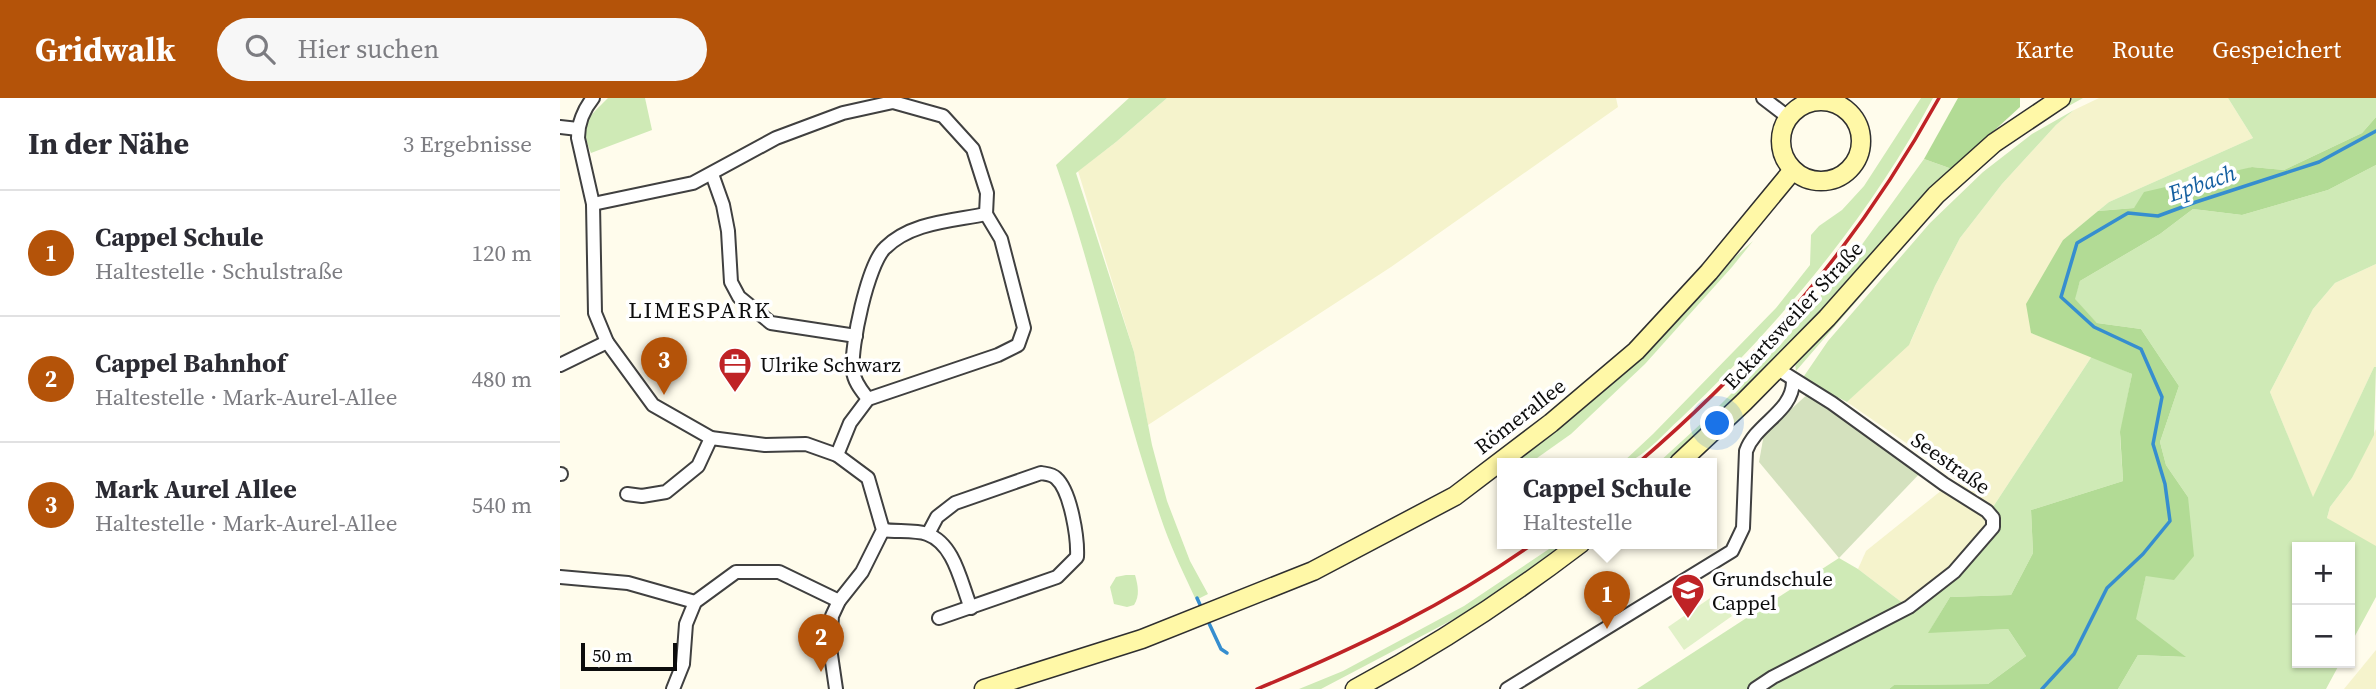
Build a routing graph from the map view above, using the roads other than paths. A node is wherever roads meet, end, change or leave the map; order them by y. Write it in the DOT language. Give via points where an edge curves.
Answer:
graph roads {
  1 [pos="593,98"];
  2 [pos="1763,98"];
  3 [pos="2061,98"];
  4 [pos="1788,117"];
  5 [pos="560,127"];
  6 [pos="578,130"];
  7 [pos="1793,170"];
  8 [pos="712,174"];
  9 [pos="593,204"];
  10 [pos="986,214"];
  11 [pos="856,336"];
  12 [pos="607,342"];
  13 [pos="560,365"];
  14 [pos="1776,368"];
  15 [pos="1793,381"];
  16 [pos="868,399"];
  17 [pos="711,438"];
  18 [pos="838,455"];
  19 [pos="1504,458"];
  20 [pos="1684,458"];
  21 [pos="1497,464"];
  22 [pos="627,494"];
  23 [pos="883,530"];
  24 [pos="928,534"];
  25 [pos="1573,549"];
  26 [pos="560,577"];
  27 [pos="839,601"];
  28 [pos="695,602"];
  29 [pos="971,608"];
  30 [pos="939,618"];
  31 [pos="1383,682"];
  32 [pos="673,689"];
  33 [pos="835,689"];
  34 [pos="984,689"];
  35 [pos="1354,689"];
  36 [pos="1507,689"];
  37 [pos="1755,689"];
  1 -- 6 [label="street"];
  2 -- 4 [label="street"];
  3 -- 14 [label="street, Eckartsweiler Straße" via="1994,143 1936,195"];
  4 -- 7 [label="street" via="1781,149"];
  4 -- 7 [label="street" via="1804,104 1831,101 1853,116 1862,141 1854,166 1831,181 1804,178"];
  5 -- 6 [label="street"];
  6 -- 9 [label="street"];
  7 -- 19 [label="street, Römerallee" via="1636,351"];
  8 -- 9 [label="street" via="667,190"];
  8 -- 10 [label="street" via="789,134 843,113 892,102 943,116 973,149 986,192"];
  8 -- 11 [label="street" via="723,205 731,282 739,297 771,323"];
  9 -- 12 [label="street" via="595,313"];
  10 -- 11 [label="street" via="915,228 884,248 869,276"];
  10 -- 16 [label="street" via="1000,239 1024,328 1018,345"];
  11 -- 16 [label="street" via="853,371"];
  12 -- 13 [label="street"];
  12 -- 17 [label="street" via="653,405"];
  14 -- 15 [label="street, Seestraße"];
  14 -- 20 [label="street, Eckartsweiler Straße"];
  15 -- 36 [label="street" via="1787,404 1750,440 1743,528 1732,551"];
  15 -- 37 [label="street, Seestraße" via="1987,511 1993,527 1954,572 1909,607"];
  16 -- 18 [label="street" via="849,423"];
  17 -- 18 [label="street" via="765,445 807,444"];
  17 -- 22 [label="street" via="698,466 666,492"];
  18 -- 23 [label="street" via="868,478"];
  21 -- 34 [label="street, Römerallee" via="1455,496 1313,571 1142,639"];
  23 -- 24 [label="street"];
  23 -- 27 [label="street" via="862,572"];
  24 -- 29 [label="street" via="954,561"];
  24 -- 29 [label="street" via="937,517 955,503 1041,473 1054,476 1062,485 1078,538 1077,558 1057,577"];
  25 -- 31 [label="street"];
  26 -- 28 [label="street" via="628,583"];
  27 -- 28 [label="street" via="779,572 736,572"];
  27 -- 33 [label="street" via="832,616 830,648"];
  28 -- 32 [label="street" via="686,624 683,664"];
  29 -- 30 [label="street"];
  31 -- 35 [label="street"];
}
